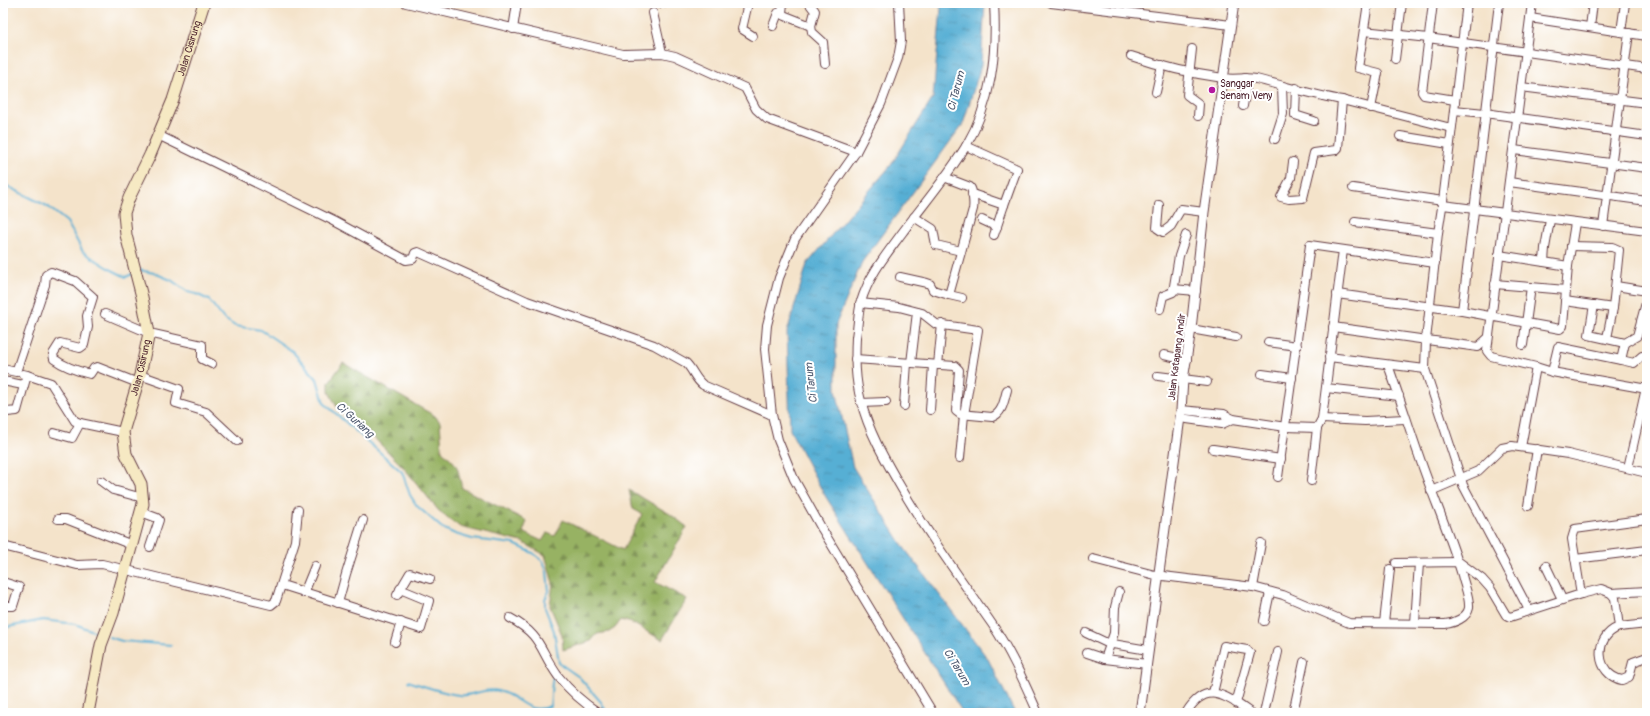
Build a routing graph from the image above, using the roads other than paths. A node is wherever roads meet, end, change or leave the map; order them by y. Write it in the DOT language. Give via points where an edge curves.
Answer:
graph roads {
  1 [pos="204,3"];
  2 [pos="406,3"];
  3 [pos="517,3"];
  4 [pos="748,3"];
  5 [pos="783,3"];
  6 [pos="809,3"];
  7 [pos="899,3"];
  8 [pos="994,3"];
  9 [pos="1051,3"];
  10 [pos="1234,3"];
  11 [pos="1368,3"];
  12 [pos="1402,3"];
  13 [pos="1433,3"];
  14 [pos="1466,3"];
  15 [pos="1499,3"];
  16 [pos="1532,3"];
  17 [pos="1593,3"];
  18 [pos="1625,3"];
  19 [pos="653,13"];
  20 [pos="782,13"];
  21 [pos="1530,18"];
  22 [pos="1231,25"];
  23 [pos="774,26"];
  24 [pos="811,26"];
  25 [pos="1590,27"];
  26 [pos="512,29"];
  27 [pos="1364,31"];
  28 [pos="1625,32"];
  29 [pos="1398,35"];
  30 [pos="753,36"];
  31 [pos="1647,36"];
  32 [pos="1428,38"];
  33 [pos="1461,44"];
  34 [pos="1494,47"];
  35 [pos="1192,49"];
  36 [pos="1525,53"];
  37 [pos="662,54"];
  38 [pos="1131,56"];
  39 [pos="1395,59"];
  40 [pos="825,64"];
  41 [pos="1162,66"];
  42 [pos="1623,67"];
  43 [pos="1647,69"];
  44 [pos="1189,71"];
  45 [pos="1244,78"];
  46 [pos="1224,79"];
  47 [pos="1282,86"];
  48 [pos="1521,87"];
  49 [pos="1296,88"];
  50 [pos="1156,92"];
  51 [pos="1619,99"];
  52 [pos="1342,100"];
  53 [pos="1455,100"];
  54 [pos="1647,103"];
  55 [pos="1243,106"];
  56 [pos="1371,108"];
  57 [pos="1454,110"];
  58 [pos="1485,112"];
  59 [pos="1198,116"];
  60 [pos="1518,117"];
  61 [pos="1314,121"];
  62 [pos="1451,128"];
  63 [pos="1615,131"];
  64 [pos="158,136"];
  65 [pos="1400,136"];
  66 [pos="1647,136"];
  67 [pos="1275,139"];
  68 [pos="1449,144"];
  69 [pos="966,146"];
  70 [pos="1514,150"];
  71 [pos="856,152"];
  72 [pos="1293,162"];
  73 [pos="1612,163"];
  74 [pos="1647,168"];
  75 [pos="944,177"];
  76 [pos="1509,182"];
  77 [pos="1353,188"];
  78 [pos="972,194"];
  79 [pos="1607,195"];
  80 [pos="1647,201"];
  81 [pos="1443,203"];
  82 [pos="1004,205"];
  83 [pos="1159,205"];
  84 [pos="1475,209"];
  85 [pos="1204,212"];
  86 [pos="1506,214"];
  87 [pos="914,217"];
  88 [pos="982,220"];
  89 [pos="1550,220"];
  90 [pos="1355,222"];
  91 [pos="1575,223"];
  92 [pos="1603,226"];
  93 [pos="1647,231"];
  94 [pos="1438,232"];
  95 [pos="1186,235"];
  96 [pos="1571,246"];
  97 [pos="1343,250"];
  98 [pos="961,251"];
  99 [pos="1499,255"];
  100 [pos="1544,262"];
  101 [pos="1435,263"];
  102 [pos="1568,266"];
  103 [pos="900,277"];
  104 [pos="1495,284"];
  105 [pos="1616,286"];
  106 [pos="1531,287"];
  107 [pos="1173,289"];
  108 [pos="1566,290"];
  109 [pos="1196,291"];
  110 [pos="1647,291"];
  111 [pos="1337,294"];
  112 [pos="949,295"];
  113 [pos="962,298"];
  114 [pos="1647,299"];
  115 [pos="1565,302"];
  116 [pos="860,304"];
  117 [pos="1594,305"];
  118 [pos="1430,308"];
  119 [pos="1613,308"];
  120 [pos="1160,309"];
  121 [pos="1462,311"];
  122 [pos="917,312"];
  123 [pos="105,314"];
  124 [pos="1492,317"];
  125 [pos="1526,322"];
  126 [pos="942,324"];
  127 [pos="1333,327"];
  128 [pos="1191,329"];
  129 [pos="149,333"];
  130 [pos="1236,337"];
  131 [pos="1488,338"];
  132 [pos="1607,338"];
  133 [pos="1426,340"];
  134 [pos="1268,342"];
  135 [pos="1625,343"];
  136 [pos="1523,345"];
  137 [pos="1297,346"];
  138 [pos="1164,356"];
  139 [pos="1329,357"];
  140 [pos="1647,357"];
  141 [pos="855,359"];
  142 [pos="1187,360"];
  143 [pos="1621,360"];
  144 [pos="909,363"];
  145 [pos="212,364"];
  146 [pos="935,365"];
  147 [pos="1388,365"];
  148 [pos="1536,367"];
  149 [pos="3,369"];
  150 [pos="1425,369"];
  151 [pos="16,372"];
  152 [pos="1552,372"];
  153 [pos="1262,374"];
  154 [pos="27,375"];
  155 [pos="1158,376"];
  156 [pos="1292,378"];
  157 [pos="139,379"];
  158 [pos="1183,380"];
  159 [pos="3,382"];
  160 [pos="1207,382"];
  161 [pos="23,385"];
  162 [pos="1326,388"];
  163 [pos="1646,388"];
  164 [pos="1007,390"];
  165 [pos="1399,396"];
  166 [pos="886,402"];
  167 [pos="861,403"];
  168 [pos="904,406"];
  169 [pos="930,410"];
  170 [pos="7,412"];
  171 [pos="1181,414"];
  172 [pos="772,415"];
  173 [pos="964,415"];
  174 [pos="1322,419"];
  175 [pos="1405,419"];
  176 [pos="80,422"];
  177 [pos="1286,427"];
  178 [pos="1317,428"];
  179 [pos="123,432"];
  180 [pos="54,433"];
  181 [pos="237,441"];
  182 [pos="1521,447"];
  183 [pos="1213,449"];
  184 [pos="1537,449"];
  185 [pos="960,458"];
  186 [pos="1281,459"];
  187 [pos="1628,468"];
  188 [pos="1647,473"];
  189 [pos="1278,477"];
  190 [pos="1461,479"];
  191 [pos="101,481"];
  192 [pos="1311,481"];
  193 [pos="1431,491"];
  194 [pos="143,498"];
  195 [pos="1528,506"];
  196 [pos="298,510"];
  197 [pos="141,512"];
  198 [pos="58,519"];
  199 [pos="1647,519"];
  200 [pos="363,520"];
  201 [pos="1261,543"];
  202 [pos="132,545"];
  203 [pos="3,546"];
  204 [pos="150,547"];
  205 [pos="1647,550"];
  206 [pos="1094,559"];
  207 [pos="1576,559"];
  208 [pos="1458,562"];
  209 [pos="1419,563"];
  210 [pos="315,566"];
  211 [pos="1546,566"];
  212 [pos="125,571"];
  213 [pos="1159,576"];
  214 [pos="430,579"];
  215 [pos="3,582"];
  216 [pos="282,585"];
  217 [pos="1253,587"];
  218 [pos="1647,591"];
  219 [pos="1119,592"];
  220 [pos="1270,592"];
  221 [pos="304,593"];
  222 [pos="1611,593"];
  223 [pos="1581,594"];
  224 [pos="1562,599"];
  225 [pos="338,603"];
  226 [pos="3,606"];
  227 [pos="1529,610"];
  228 [pos="510,618"];
  229 [pos="1264,621"];
  230 [pos="401,622"];
  231 [pos="1384,623"];
  232 [pos="1415,623"];
  233 [pos="1647,624"];
  234 [pos="1619,627"];
  235 [pos="1086,633"];
  236 [pos="395,642"];
  237 [pos="1111,644"];
  238 [pos="1148,650"];
  239 [pos="1278,652"];
  240 [pos="1087,653"];
  241 [pos="1647,657"];
  242 [pos="1105,659"];
  243 [pos="1304,662"];
  244 [pos="1147,664"];
  245 [pos="1213,693"];
  246 [pos="1236,703"];
  247 [pos="88,713"];
  248 [pos="599,713"];
  249 [pos="933,713"];
  250 [pos="1038,713"];
  251 [pos="1140,713"];
  252 [pos="1186,713"];
  253 [pos="1251,713"];
  254 [pos="1264,713"];
  255 [pos="1293,713"];
  1 -- 64 [label="main road, Jalan Cisirung"];
  2 -- 26 [label="street"];
  3 -- 26 [label="street"];
  4 -- 30 [label="street" via="742,29"];
  5 -- 20 [label="street"];
  6 -- 24 [label="street" via="815,11"];
  7 -- 71 [label="street" via="901,41 898,58 881,104"];
  8 -- 69 [label="street" via="994,67 984,104"];
  9 -- 22 [label="street"];
  10 -- 22 [label="street, Jalan Katapang Andir"];
  11 -- 27 [label="street"];
  12 -- 29 [label="street"];
  13 -- 32 [label="street"];
  14 -- 33 [label="street"];
  15 -- 34 [label="street"];
  16 -- 21 [label="street"];
  17 -- 25 [label="street"];
  18 -- 28 [label="street"];
  19 -- 37 [label="street"];
  20 -- 23 [label="street" via="778,13"];
  20 -- 24 [label="street"];
  21 -- 25 [label="street"];
  21 -- 36 [label="street"];
  22 -- 46 [label="street, Jalan Katapang Andir"];
  24 -- 40 [label="street" via="812,32 822,42"];
  25 -- 28 [label="street"];
  26 -- 37 [label="street" via="623,54"];
  27 -- 29 [label="street"];
  27 -- 56 [label="street" via="1358,68 1378,73"];
  28 -- 31 [label="street"];
  28 -- 42 [label="street"];
  29 -- 32 [label="street"];
  29 -- 39 [label="street"];
  32 -- 33 [label="street"];
  32 -- 53 [label="street" via="1422,92 1424,96"];
  33 -- 34 [label="street"];
  33 -- 53 [label="street"];
  34 -- 36 [label="street"];
  34 -- 58 [label="street"];
  35 -- 44 [label="street"];
  36 -- 42 [label="street"];
  36 -- 48 [label="street"];
  37 -- 71 [label="street" via="690,62 737,83 744,88 756,109 767,120"];
  38 -- 41 [label="street"];
  41 -- 44 [label="street"];
  41 -- 50 [label="street"];
  42 -- 43 [label="street"];
  42 -- 51 [label="street"];
  44 -- 46 [label="street"];
  44 -- 59 [label="street" via="1187,95 1199,104"];
  45 -- 46 [label="street"];
  45 -- 47 [label="street"];
  45 -- 55 [label="street" via="1246,88"];
  46 -- 85 [label="street, Jalan Katapang Andir"];
  47 -- 49 [label="street"];
  47 -- 67 [label="street" via="1283,114"];
  48 -- 51 [label="street"];
  48 -- 60 [label="street"];
  49 -- 52 [label="street"];
  49 -- 61 [label="street" via="1295,115"];
  51 -- 54 [label="street"];
  51 -- 63 [label="street"];
  52 -- 56 [label="street"];
  52 -- 72 [label="street" via="1338,148 1314,153 1303,198 1281,197 1291,178"];
  53 -- 57 [label="street"];
  56 -- 62 [label="street"];
  57 -- 58 [label="street"];
  57 -- 62 [label="street"];
  58 -- 60 [label="street"];
  58 -- 84 [label="street"];
  60 -- 63 [label="street"];
  60 -- 70 [label="street"];
  62 -- 68 [label="street"];
  63 -- 66 [label="street"];
  63 -- 73 [label="street"];
  64 -- 129 [label="main road, Jalan Cisirung" via="124,213 126,235"];
  64 -- 172 [label="street" via="300,204 406,260 413,260 418,252 527,301 654,345 686,363 703,385"];
  65 -- 68 [label="street"];
  68 -- 81 [label="street"];
  69 -- 75 [label="street"];
  69 -- 82 [label="street" via="1017,168"];
  70 -- 73 [label="street"];
  70 -- 76 [label="street"];
  71 -- 172 [label="street" via="795,239 779,278 767,325 765,349"];
  73 -- 74 [label="street"];
  73 -- 79 [label="street"];
  75 -- 78 [label="street" via="972,189"];
  75 -- 87 [label="street"];
  76 -- 79 [label="street"];
  76 -- 86 [label="street"];
  77 -- 81 [label="street"];
  78 -- 82 [label="street"];
  78 -- 98 [label="street" via="973,209"];
  79 -- 80 [label="street"];
  79 -- 92 [label="street"];
  81 -- 84 [label="street"];
  81 -- 94 [label="street"];
  82 -- 88 [label="street" via="995,231"];
  83 -- 85 [label="street" via="1157,228 1163,232 1171,226 1181,210"];
  84 -- 86 [label="street"];
  84 -- 121 [label="street"];
  85 -- 109 [label="street, Jalan Katapang Andir"];
  86 -- 89 [label="street"];
  86 -- 99 [label="street"];
  87 -- 98 [label="street" via="932,229 936,245"];
  87 -- 116 [label="street" via="876,269"];
  89 -- 91 [label="street"];
  89 -- 100 [label="street"];
  90 -- 94 [label="street"];
  91 -- 92 [label="street"];
  91 -- 96 [label="street"];
  92 -- 93 [label="street"];
  94 -- 101 [label="street"];
  95 -- 107 [label="street"];
  96 -- 102 [label="street"];
  96 -- 105 [label="street" via="1612,247 1619,250"];
  97 -- 101 [label="street"];
  97 -- 111 [label="street"];
  97 -- 137 [label="street" via="1310,245"];
  98 -- 112 [label="street"];
  99 -- 100 [label="street"];
  99 -- 104 [label="street"];
  100 -- 102 [label="street"];
  101 -- 118 [label="street"];
  102 -- 108 [label="street"];
  103 -- 112 [label="street" via="930,284 933,290"];
  104 -- 106 [label="street"];
  104 -- 124 [label="street"];
  105 -- 110 [label="street"];
  105 -- 119 [label="street"];
  106 -- 108 [label="street"];
  106 -- 125 [label="street"];
  107 -- 109 [label="street"];
  107 -- 120 [label="street" via="1171,294 1163,296"];
  108 -- 115 [label="street"];
  109 -- 128 [label="street, Jalan Katapang Andir"];
  111 -- 118 [label="street"];
  111 -- 127 [label="street"];
  112 -- 113 [label="street"];
  114 -- 135 [label="street" via="1637,336"];
  115 -- 117 [label="street"];
  115 -- 125 [label="street" via="1561,328"];
  116 -- 122 [label="street" via="885,304"];
  116 -- 141 [label="street"];
  117 -- 119 [label="street"];
  117 -- 132 [label="street" via="1589,335"];
  118 -- 121 [label="street"];
  118 -- 133 [label="street"];
  119 -- 132 [label="street"];
  121 -- 124 [label="street"];
  122 -- 126 [label="street" via="932,322"];
  122 -- 144 [label="street"];
  123 -- 129 [label="street"];
  124 -- 125 [label="street"];
  124 -- 131 [label="street"];
  125 -- 136 [label="street"];
  126 -- 146 [label="street"];
  126 -- 173 [label="street" via="978,330"];
  127 -- 133 [label="street"];
  127 -- 139 [label="street"];
  128 -- 130 [label="street"];
  128 -- 142 [label="street, Jalan Katapang Andir"];
  129 -- 145 [label="street" via="202,345 202,358"];
  129 -- 157 [label="main road, Jalan Cisirung"];
  131 -- 133 [label="street" via="1478,347"];
  131 -- 148 [label="street" via="1488,351 1491,356"];
  132 -- 135 [label="street"];
  133 -- 150 [label="street"];
  134 -- 137 [label="street"];
  135 -- 143 [label="street"];
  137 -- 156 [label="street"];
  138 -- 142 [label="street"];
  139 -- 147 [label="street"];
  139 -- 162 [label="street"];
  140 -- 143 [label="street" via="1642,356 1634,363"];
  141 -- 144 [label="street"];
  141 -- 167 [label="street"];
  142 -- 158 [label="street, Jalan Katapang Andir"];
  143 -- 152 [label="street" via="1559,347"];
  144 -- 146 [label="street"];
  144 -- 168 [label="street"];
  146 -- 169 [label="street"];
  146 -- 173 [label="street" via="958,368 956,411"];
  147 -- 150 [label="street"];
  147 -- 165 [label="street"];
  148 -- 152 [label="street"];
  148 -- 182 [label="street"];
  149 -- 151 [label="street"];
  150 -- 190 [label="street"];
  151 -- 154 [label="street"];
  151 -- 157 [label="street" via="46,275 51,272 75,281 93,300 87,316 88,327 84,345 80,348 60,343 53,354 54,359 80,372 90,374 97,368"];
  152 -- 163 [label="street"];
  153 -- 156 [label="street"];
  154 -- 161 [label="street"];
  154 -- 176 [label="street" via="51,383 75,420"];
  155 -- 158 [label="street"];
  156 -- 177 [label="street"];
  157 -- 179 [label="main road, Jalan Cisirung"];
  157 -- 181 [label="street" via="179,389 176,403 206,412"];
  158 -- 160 [label="street"];
  158 -- 171 [label="street, Jalan Katapang Andir"];
  159 -- 161 [label="street"];
  161 -- 170 [label="street" via="17,411"];
  162 -- 165 [label="street"];
  162 -- 174 [label="street"];
  163 -- 187 [label="street"];
  164 -- 173 [label="street" via="1001,410 992,418"];
  165 -- 175 [label="street"];
  166 -- 167 [label="street"];
  167 -- 250 [label="street" via="874,440 890,469 929,536 1015,662"];
  171 -- 177 [label="street" via="1222,424 1233,419"];
  171 -- 213 [label="street, Jalan Katapang Andir"];
  172 -- 249 [label="street" via="778,440 794,479"];
  173 -- 185 [label="street"];
  174 -- 175 [label="street"];
  174 -- 178 [label="street"];
  175 -- 193 [label="street"];
  176 -- 179 [label="street"];
  176 -- 180 [label="street" via="72,438"];
  177 -- 178 [label="street"];
  177 -- 186 [label="street"];
  178 -- 192 [label="street"];
  179 -- 194 [label="main road, Jalan Cisirung" via="126,454 141,484"];
  182 -- 184 [label="street"];
  182 -- 190 [label="street" via="1502,448 1478,471"];
  183 -- 186 [label="street"];
  184 -- 187 [label="street"];
  184 -- 195 [label="street"];
  186 -- 189 [label="street"];
  187 -- 188 [label="street"];
  190 -- 193 [label="street"];
  190 -- 227 [label="street"];
  191 -- 194 [label="street" via="113,490"];
  193 -- 208 [label="street" via="1455,548"];
  194 -- 197 [label="main road, Jalan Cisirung"];
  196 -- 216 [label="street" via="295,541"];
  197 -- 202 [label="main road, Jalan Cisirung"];
  197 -- 204 [label="street" via="159,520"];
  198 -- 202 [label="street" via="66,519"];
  199 -- 207 [label="street" via="1575,529 1572,539"];
  200 -- 225 [label="street"];
  201 -- 217 [label="street"];
  202 -- 212 [label="main road, Jalan Cisirung"];
  203 -- 212 [label="street" via="77,565 102,564"];
  205 -- 207 [label="street"];
  206 -- 213 [label="street"];
  207 -- 223 [label="street"];
  208 -- 209 [label="street"];
  208 -- 227 [label="street" via="1482,579 1506,615 1510,617"];
  208 -- 232 [label="street" via="1467,592 1467,613 1453,623"];
  209 -- 231 [label="street" via="1393,566"];
  209 -- 232 [label="street"];
  210 -- 221 [label="street"];
  211 -- 224 [label="street"];
  212 -- 216 [label="street" via="270,605 276,601"];
  212 -- 247 [label="main road, Jalan Cisirung" via="97,658"];
  213 -- 217 [label="street"];
  213 -- 238 [label="street, Jalan Katapang Andir"];
  214 -- 230 [label="street" via="410,573 399,592 430,603 421,628"];
  215 -- 226 [label="street" via="19,587 13,606"];
  216 -- 221 [label="street"];
  217 -- 220 [label="street"];
  218 -- 222 [label="street"];
  219 -- 237 [label="street"];
  220 -- 229 [label="street"];
  220 -- 231 [label="street" via="1349,623"];
  221 -- 225 [label="street"];
  222 -- 223 [label="street" via="1601,589"];
  222 -- 234 [label="street" via="1615,598"];
  223 -- 224 [label="street"];
  224 -- 227 [label="street"];
  225 -- 230 [label="street"];
  228 -- 248 [label="street" via="531,632 566,685"];
  230 -- 236 [label="street"];
  231 -- 232 [label="street"];
  233 -- 234 [label="street"];
  234 -- 241 [label="street" via="1606,636 1601,647 1602,663 1609,675 1622,680 1629,677 1633,662"];
  235 -- 237 [label="street"];
  237 -- 238 [label="street"];
  237 -- 242 [label="street"];
  238 -- 244 [label="street, Jalan Katapang Andir"];
  239 -- 254 [label="street"];
  240 -- 242 [label="street"];
  242 -- 244 [label="street"];
  243 -- 255 [label="street"];
  244 -- 251 [label="street, Jalan Katapang Andir"];
  245 -- 246 [label="street"];
  245 -- 246 [label="street" via="1224,646 1247,650 1250,653"];
  245 -- 252 [label="street" via="1202,695"];
  246 -- 253 [label="street"];
}
